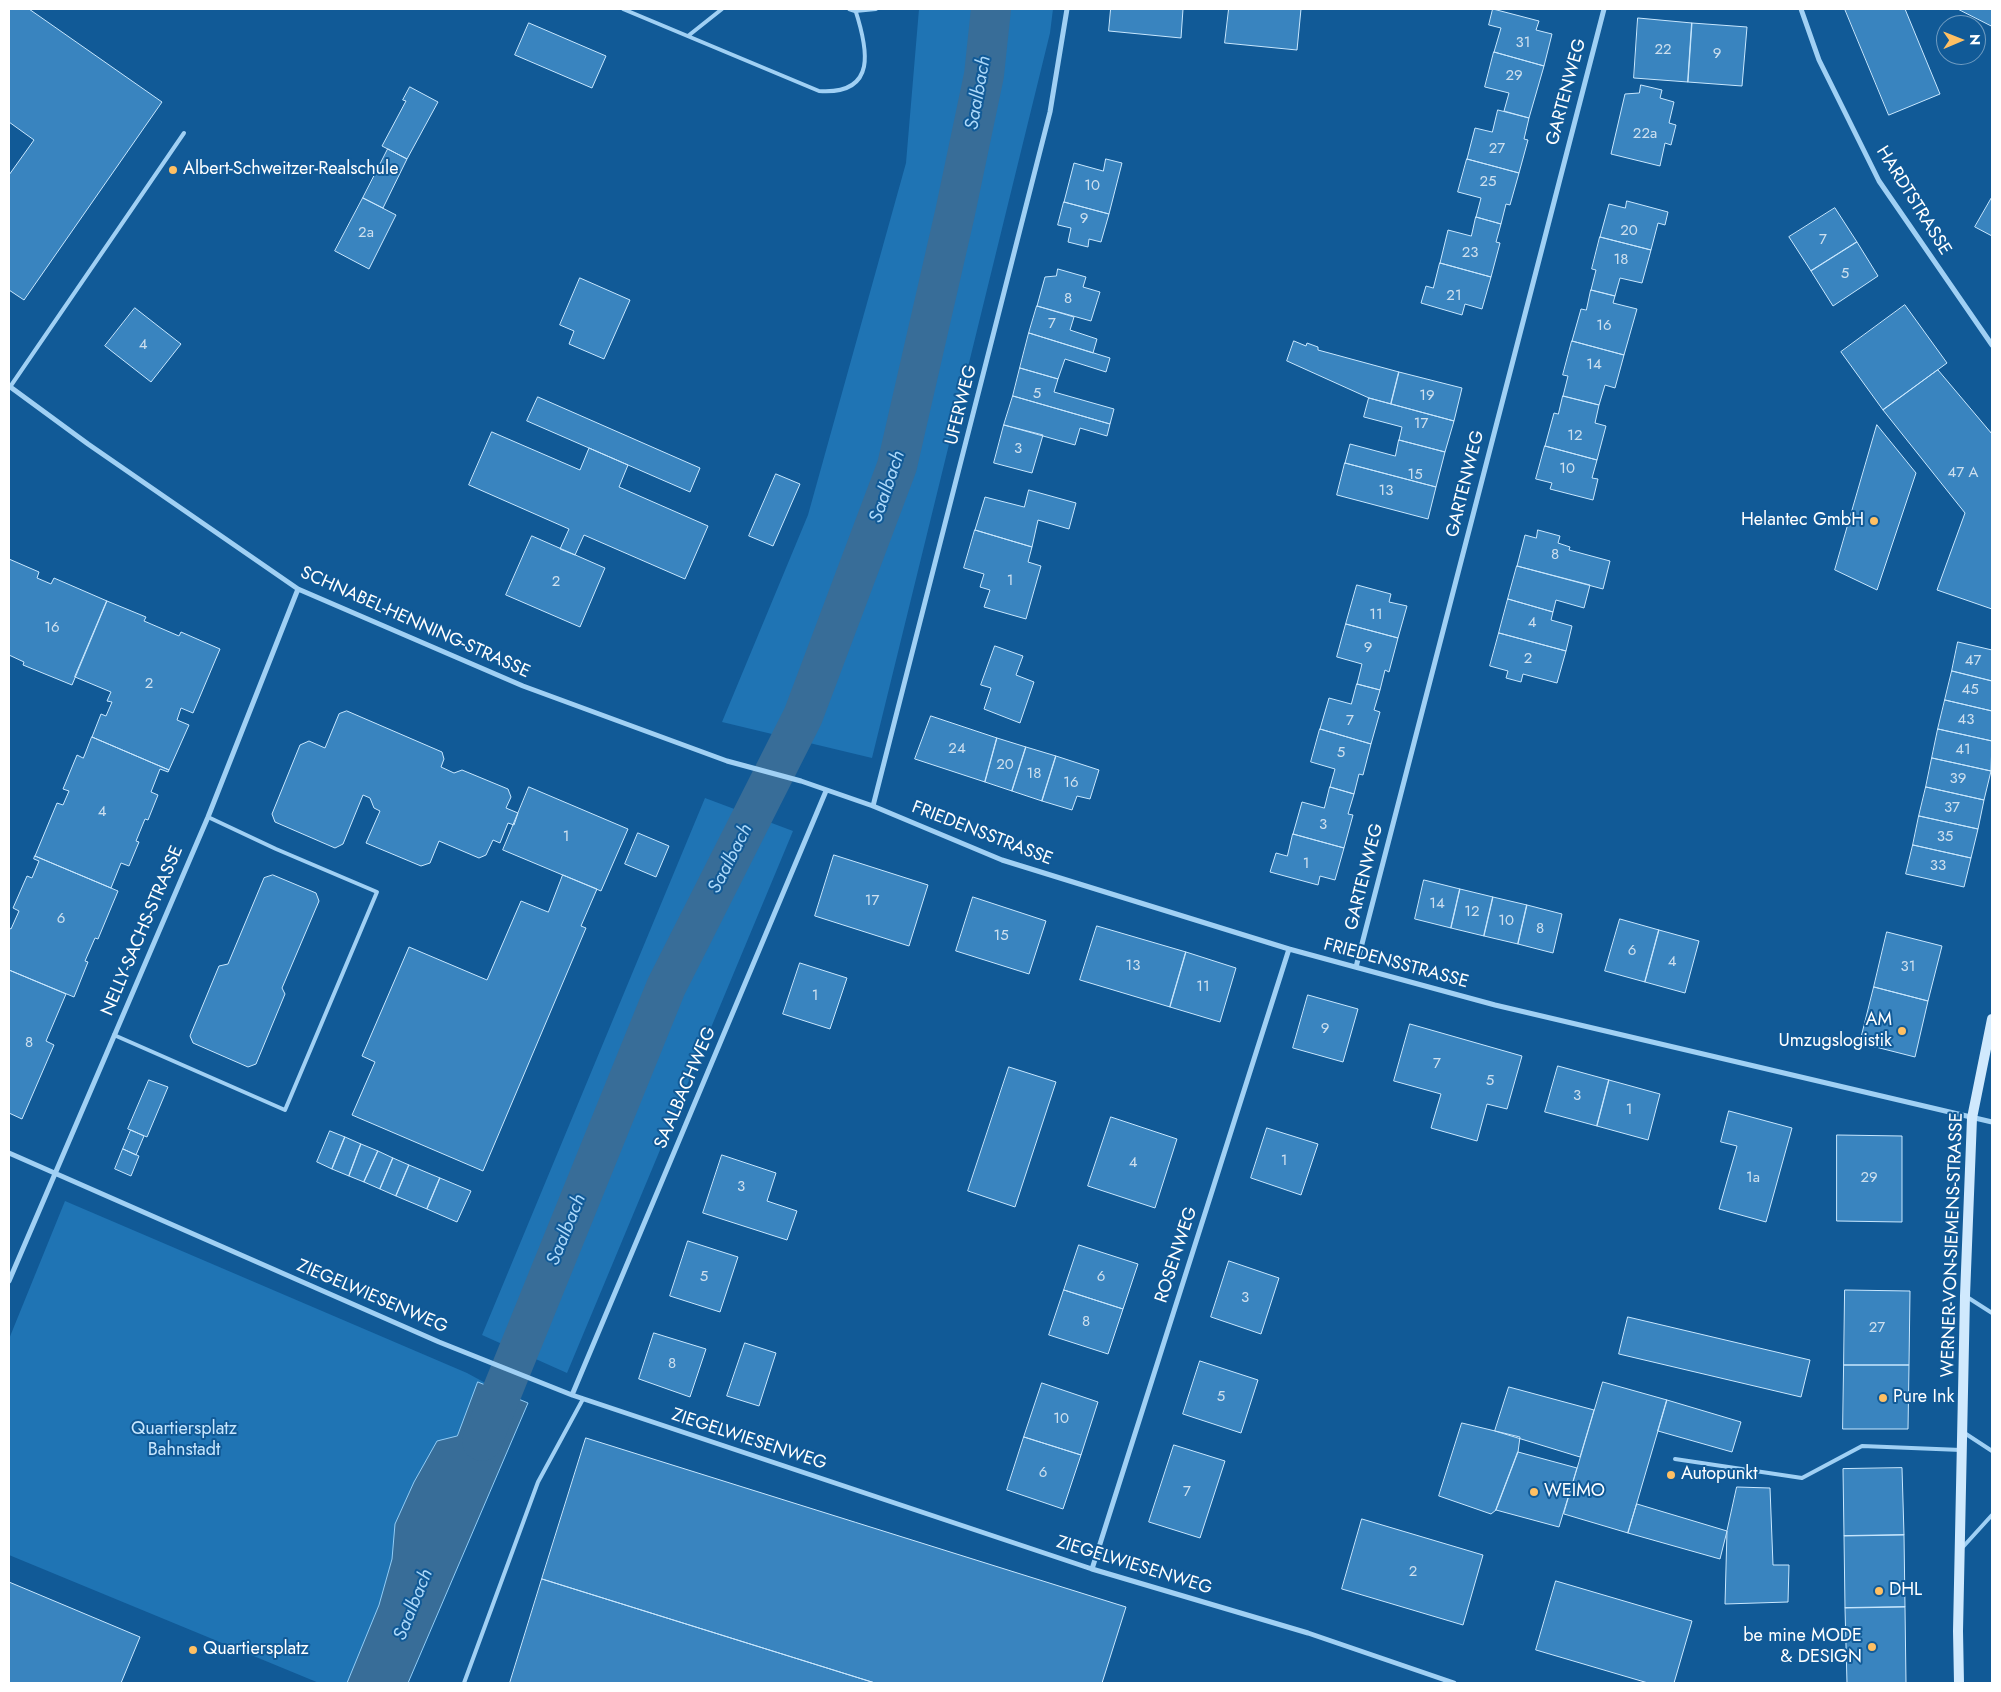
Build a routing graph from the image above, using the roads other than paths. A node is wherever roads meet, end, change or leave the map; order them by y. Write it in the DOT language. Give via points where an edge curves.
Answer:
graph roads {
  1 [pos="623,9"];
  2 [pos="722,9"];
  3 [pos="849,9"];
  4 [pos="876,9"];
  5 [pos="1067,9"];
  6 [pos="1604,9"];
  7 [pos="1801,9"];
  8 [pos="855,10"];
  9 [pos="688,36"];
  10 [pos="184,133"];
  11 [pos="1992,345"];
  12 [pos="9,386"];
  13 [pos="298,590"];
  14 [pos="826,791"];
  15 [pos="873,806"];
  16 [pos="208,817"];
  17 [pos="1289,949"];
  18 [pos="1356,967"];
  19 [pos="1992,1019"];
  20 [pos="113,1034"];
  21 [pos="1972,1118"];
  22 [pos="1992,1122"];
  23 [pos="9,1153"];
  24 [pos="54,1174"];
  25 [pos="9,1281"];
  26 [pos="1965,1296"];
  27 [pos="1992,1313"];
  28 [pos="572,1395"];
  29 [pos="583,1399"];
  30 [pos="1963,1432"];
  31 [pos="1963,1450"];
  32 [pos="1992,1451"];
  33 [pos="1675,1459"];
  34 [pos="1992,1515"];
  35 [pos="1960,1550"];
  36 [pos="1092,1569"];
  37 [pos="464,1683"];
  38 [pos="1454,1683"];
  39 [pos="1959,1683"];
  1 -- 9 [label="lane"];
  2 -- 9 [label="lane"];
  3 -- 8 [label="lane"];
  4 -- 8 [label="lane"];
  5 -- 15 [label="street, UFERWEG" via="1050,112"];
  6 -- 18 [label="street, GARTENWEG"];
  7 -- 11 [label="street, HARDTSTRASSE" via="1819,60 1879,181"];
  8 -- 9 [label="lane" via="862,30 866,62 861,78 849,88 833,92 819,90"];
  10 -- 12 [label="lane"];
  12 -- 13 [label="street, SCHNABEL-HENNING-STRASSE"];
  13 -- 14 [label="street, SCHNABEL-HENNING-STRASSE" via="523,686 727,760"];
  13 -- 16 [label="street, NELLY-SACHS-STRASSE"];
  14 -- 15 [label="street, FRIEDENSSTRASSE"];
  14 -- 28 [label="street, SAALBACHWEG"];
  15 -- 17 [label="street, FRIEDENSSTRASSE" via="1002,860"];
  16 -- 20 [label="street, NELLY-SACHS-STRASSE"];
  16 -- 20 [label="lane" via="377,892 285,1110"];
  17 -- 18 [label="street, FRIEDENSSTRASSE"];
  17 -- 36 [label="street, ROSENWEG"];
  18 -- 21 [label="street, FRIEDENSSTRASSE" via="1495,1005"];
  19 -- 21 [label="main road, WERNER-VON-SIEMENS-STRASSE"];
  20 -- 24 [label="street, NELLY-SACHS-STRASSE"];
  21 -- 22 [label="street, FRIEDENSSTRASSE"];
  21 -- 26 [label="main road, WERNER-VON-SIEMENS-STRASSE"];
  23 -- 24 [label="street, ZIEGELWIESENWEG"];
  24 -- 25 [label="street, NELLY-SACHS-STRASSE"];
  24 -- 28 [label="street, ZIEGELWIESENWEG"];
  26 -- 27 [label="lane"];
  26 -- 30 [label="main road, WERNER-VON-SIEMENS-STRASSE"];
  28 -- 29 [label="street, ZIEGELWIESENWEG"];
  29 -- 36 [label="street, ZIEGELWIESENWEG"];
  29 -- 37 [label="lane" via="538,1482"];
  30 -- 31 [label="main road, WERNER-VON-SIEMENS-STRASSE"];
  30 -- 32 [label="lane"];
  31 -- 33 [label="lane" via="1862,1446 1802,1478"];
  31 -- 35 [label="main road, WERNER-VON-SIEMENS-STRASSE"];
  34 -- 35 [label="lane"];
  35 -- 39 [label="main road, WERNER-VON-SIEMENS-STRASSE"];
  36 -- 38 [label="street, ZIEGELWIESENWEG" via="1308,1634"];
}
